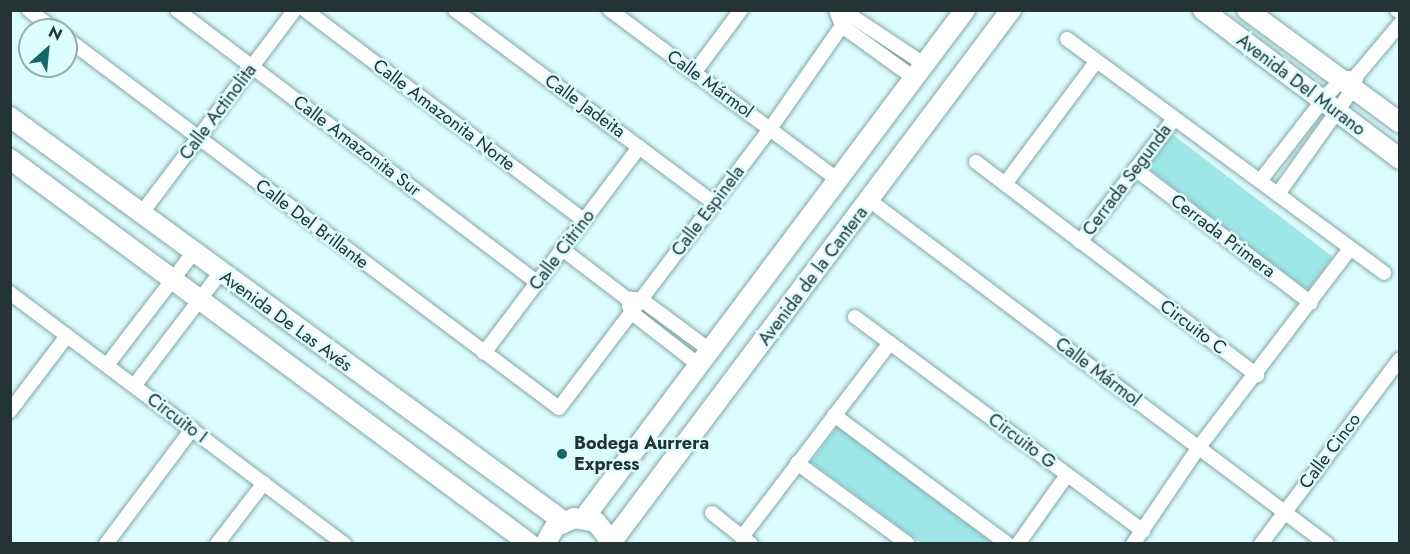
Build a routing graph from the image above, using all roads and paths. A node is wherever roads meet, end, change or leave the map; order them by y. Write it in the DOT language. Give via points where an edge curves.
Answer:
graph roads {
  1 [pos="295,10"];
  2 [pos="304,10"];
  3 [pos="455,10"];
  4 [pos="610,10"];
  5 [pos="741,10"];
  6 [pos="836,10"];
  7 [pos="964,10"];
  8 [pos="1011,10"];
  9 [pos="1203,10"];
  10 [pos="1246,10"];
  11 [pos="849,11"];
  12 [pos="183,12"];
  13 [pos="1400,24"];
  14 [pos="842,26"];
  15 [pos="1067,39"];
  16 [pos="78,47"];
  17 [pos="1096,62"];
  18 [pos="252,67"];
  19 [pos="919,71"];
  20 [pos="694,73"];
  21 [pos="1350,82"];
  22 [pos="1330,106"];
  23 [pos="10,117"];
  24 [pos="1174,119"];
  25 [pos="1400,123"];
  26 [pos="770,129"];
  27 [pos="198,138"];
  28 [pos="639,147"];
  29 [pos="10,159"];
  30 [pos="1400,159"];
  31 [pos="976,162"];
  32 [pos="1135,169"];
  33 [pos="838,180"];
  34 [pos="1260,182"];
  35 [pos="1005,184"];
  36 [pos="1278,194"];
  37 [pos="868,200"];
  38 [pos="714,203"];
  39 [pos="141,214"];
  40 [pos="584,220"];
  41 [pos="1080,242"];
  42 [pos="562,249"];
  43 [pos="1350,249"];
  44 [pos="193,253"];
  45 [pos="220,273"];
  46 [pos="1384,273"];
  47 [pos="171,281"];
  48 [pos="537,282"];
  49 [pos="10,293"];
  50 [pos="626,298"];
  51 [pos="642,300"];
  52 [pos="198,301"];
  53 [pos="1311,303"];
  54 [pos="632,313"];
  55 [pos="855,317"];
  56 [pos="68,336"];
  57 [pos="890,343"];
  58 [pos="484,352"];
  59 [pos="1400,358"];
  60 [pos="705,359"];
  61 [pos="107,366"];
  62 [pos="1257,375"];
  63 [pos="134,386"];
  64 [pos="559,408"];
  65 [pos="10,411"];
  66 [pos="834,415"];
  67 [pos="192,429"];
  68 [pos="1199,447"];
  69 [pos="797,463"];
  70 [pos="1067,475"];
  71 [pos="264,483"];
  72 [pos="1284,512"];
  73 [pos="712,513"];
  74 [pos="584,518"];
  75 [pos="563,521"];
  76 [pos="1143,531"];
  77 [pos="747,540"];
  78 [pos="335,541"];
  79 [pos="613,542"];
  80 [pos="106,543"];
  81 [pos="218,543"];
  82 [pos="530,543"];
  83 [pos="545,543"];
  84 [pos="908,543"];
  85 [pos="1008,543"];
  86 [pos="1018,543"];
  87 [pos="1133,543"];
  88 [pos="1261,543"];
  89 [pos="1327,543"];
  1 -- 18 [label="street, Calle Actinolita"];
  2 -- 40 [label="street, Calle Amazonita Norte"];
  3 -- 28 [label="street, Calle Jadeita"];
  4 -- 20 [label="street, Calle Mármol"];
  5 -- 20 [label="street"];
  6 -- 14 [label="street"];
  7 -- 19 [label="street, Avenida de la Cantera"];
  8 -- 37 [label="street, Avenida de la Cantera"];
  9 -- 22 [label="street, Avenida Del Murano"];
  10 -- 21 [label="street, Avenida Del Murano"];
  11 -- 14 [label="street, Calle Espinela"];
  11 -- 19 [label="street"];
  12 -- 18 [label="street, Calle Amazonita Sur"];
  13 -- 21 [label="street"];
  14 -- 19 [label="street"];
  14 -- 26 [label="street, Calle Espinela"];
  15 -- 17 [label="street"];
  16 -- 27 [label="street, Calle Del Brillante"];
  17 -- 24 [label="street"];
  17 -- 35 [label="street"];
  18 -- 27 [label="street, Calle Actinolita"];
  18 -- 48 [label="street, Calle Amazonita Sur"];
  19 -- 33 [label="street, Avenida de la Cantera"];
  20 -- 26 [label="street, Calle Mármol"];
  21 -- 22 [label="street"];
  21 -- 25 [label="street, Avenida Del Murano"];
  22 -- 30 [label="street, Avenida Del Murano"];
  22 -- 34 [label="street"];
  22 -- 36 [label="street"];
  23 -- 39 [label="street, Avenida De Las Avés"];
  24 -- 32 [label="street, Cerrada Segunda"];
  24 -- 34 [label="street"];
  26 -- 33 [label="street, Calle Mármol"];
  26 -- 38 [label="street, Calle Espinela"];
  27 -- 39 [label="street, Calle Actinolita"];
  27 -- 58 [label="street, Calle Del Brillante"];
  28 -- 38 [label="street, Calle Jadeita"];
  28 -- 40 [label="street, Calle Citrino"];
  29 -- 47 [label="street, Avenida De Las Avés"];
  31 -- 35 [label="street, Circuito C"];
  32 -- 41 [label="street, Cerrada Segunda"];
  32 -- 53 [label="street, Cerrada Primera"];
  33 -- 60 [label="street, Avenida de la Cantera"];
  34 -- 36 [label="street"];
  35 -- 41 [label="street, Circuito C"];
  36 -- 43 [label="street"];
  37 -- 68 [label="street, Calle Mármol"];
  37 -- 79 [label="street, Avenida de la Cantera"];
  38 -- 51 [label="street, Calle Espinela"];
  39 -- 44 [label="street, Avenida De Las Avés"];
  40 -- 42 [label="street, Calle Citrino"];
  41 -- 62 [label="street, Circuito C"];
  42 -- 48 [label="street, Calle Citrino"];
  42 -- 50 [label="street"];
  43 -- 46 [label="street"];
  43 -- 53 [label="street"];
  44 -- 45 [label="street, Avenida De Las Avés"];
  44 -- 47 [label="street"];
  45 -- 52 [label="street"];
  45 -- 75 [label="street, Avenida De Las Avés"];
  47 -- 52 [label="street, Avenida De Las Avés"];
  47 -- 61 [label="street"];
  48 -- 58 [label="street, Calle Citrino"];
  49 -- 56 [label="street, Circuito I"];
  50 -- 51 [label="street"];
  50 -- 54 [label="street"];
  51 -- 54 [label="street, Calle Espinela"];
  51 -- 60 [label="street"];
  52 -- 63 [label="street"];
  52 -- 82 [label="street, Avenida De Las Avés"];
  53 -- 62 [label="street"];
  54 -- 60 [label="street"];
  54 -- 64 [label="street, Calle Espinela"];
  55 -- 57 [label="street, Circuito G"];
  56 -- 61 [label="street, Circuito I"];
  56 -- 65 [label="street"];
  57 -- 66 [label="street"];
  57 -- 70 [label="street, Circuito G"];
  58 -- 64 [label="street, Calle Del Brillante"];
  59 -- 72 [label="street, Calle Cinco"];
  60 -- 74 [label="street, Avenida de la Cantera"];
  61 -- 63 [label="street, Circuito I"];
  62 -- 68 [label="street"];
  63 -- 67 [label="street, Circuito I"];
  66 -- 69 [label="street"];
  66 -- 85 [label="street"];
  67 -- 71 [label="street, Circuito I"];
  67 -- 80 [label="street"];
  68 -- 72 [label="street, Calle Mármol"];
  68 -- 76 [label="street"];
  69 -- 77 [label="street"];
  69 -- 84 [label="street"];
  70 -- 76 [label="street, Circuito G"];
  70 -- 86 [label="street"];
  71 -- 78 [label="street, Circuito I"];
  71 -- 81 [label="street"];
  72 -- 88 [label="street, Calle Cinco"];
  72 -- 89 [label="street, Calle Mármol"];
  73 -- 77 [label="street"];
  74 -- 75 [label="street"];
  74 -- 79 [label="street" via="605,529"];
  75 -- 83 [label="street"];
  76 -- 87 [label="street"];
}
